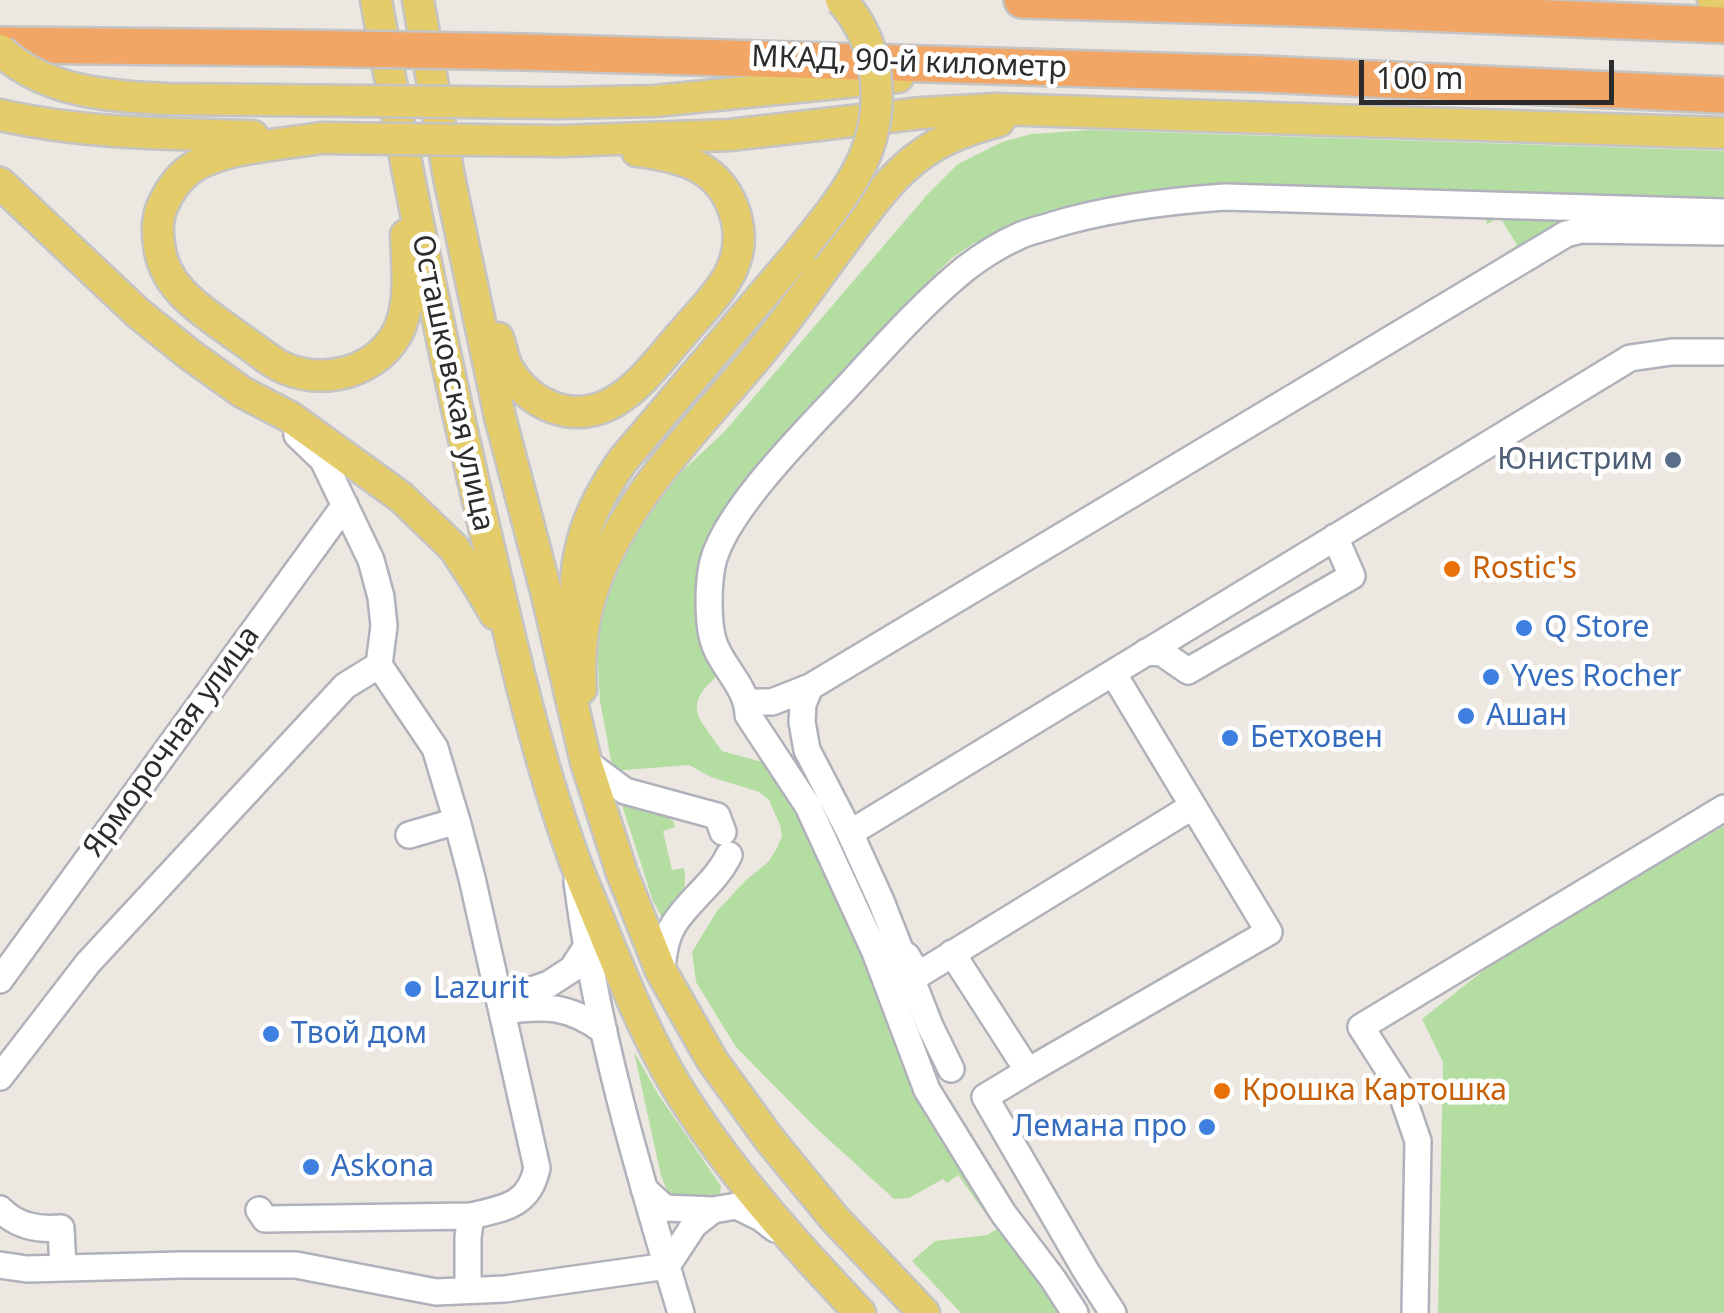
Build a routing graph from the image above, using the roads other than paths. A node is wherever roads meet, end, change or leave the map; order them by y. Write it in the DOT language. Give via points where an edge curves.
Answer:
graph roads {
  1 [pos="376,0"];
  2 [pos="418,0"];
  3 [pos="841,0"];
  4 [pos="1022,0"];
  5 [pos="1352,0"];
  6 [pos="1713,0"];
  7 [pos="1724,2"];
  8 [pos="1471,15"];
  9 [pos="1724,26"];
  10 [pos="0,48"];
  11 [pos="1008,66"];
  12 [pos="1724,94"];
  13 [pos="1082,112"];
  14 [pos="0,115"];
  15 [pos="1724,133"];
  16 [pos="561,140"];
  17 [pos="286,141"];
  18 [pos="406,167"];
  19 [pos="449,177"];
  20 [pos="0,184"];
  21 [pos="1724,212"];
  22 [pos="1724,232"];
  23 [pos="1724,352"];
  24 [pos="242,392"];
  25 [pos="344,504"];
  26 [pos="1335,537"];
  27 [pos="1146,652"];
  28 [pos="379,666"];
  29 [pos="579,666"];
  30 [pos="1113,673"];
  31 [pos="522,682"];
  32 [pos="810,687"];
  33 [pos="748,702"];
  34 [pos="586,762"];
  35 [pos="1193,806"];
  36 [pos="1724,808"];
  37 [pos="457,822"];
  38 [pos="850,833"];
  39 [pos="408,835"];
  40 [pos="573,857"];
  41 [pos="886,945"];
  42 [pos="586,949"];
  43 [pos="952,953"];
  44 [pos="661,971"];
  45 [pos="0,979"];
  46 [pos="501,1006"];
  47 [pos="604,1032"];
  48 [pos="1028,1070"];
  49 [pos="946,1072"];
  50 [pos="0,1077"];
  51 [pos="644,1189"];
  52 [pos="0,1209"];
  53 [pos="259,1210"];
  54 [pos="713,1210"];
  55 [pos="471,1216"];
  56 [pos="799,1249"];
  57 [pos="0,1265"];
  58 [pos="667,1266"];
  59 [pos="63,1268"];
  60 [pos="468,1290"];
  61 [pos="681,1313"];
  62 [pos="860,1313"];
  63 [pos="924,1313"];
  64 [pos="1075,1313"];
  65 [pos="1113,1313"];
  66 [pos="1414,1313"];
  1 -- 18 [label="main road, Осташковская улица"];
  2 -- 19 [label="main road, Осташковская улица"];
  3 -- 29 [label="main road, bridge" via="870,47 878,88 875,128 858,172 802,250 602,491 578,566"];
  4 -- 8 [label="highway"];
  5 -- 8 [label="main road"];
  6 -- 7 [label="main road"];
  8 -- 9 [label="highway"];
  10 -- 11 [label="highway, МКАД, 90-й километр, bridge" via="525,52"];
  10 -- 11 [label="main road, bridge" via="56,84 168,99 655,101"];
  11 -- 12 [label="highway, МКАД, 90-й километр"];
  13 -- 15 [label="main road"];
  13 -- 16 [label="main road" via="996,108 730,136"];
  13 -- 29 [label="main road" via="968,128 897,176 628,518 586,612"];
  14 -- 17 [label="main road" via="120,133"];
  16 -- 17 [label="main road, bridge"];
  16 -- 19 [label="main road" via="665,154 695,165 718,178 740,232 734,264 714,297 637,385 586,412 541,403 506,364"];
  17 -- 18 [label="main road" via="194,166 167,196 157,230 168,276 188,301 279,366 300,373 345,373 369,364 400,328 407,302"];
  18 -- 31 [label="main road, Осташковская улица"];
  19 -- 34 [label="main road, Осташковская улица" via="500,417"];
  20 -- 24 [label="main road" via="138,312"];
  21 -- 33 [label="street" via="1225,197 1092,213 1018,236 964,270 904,327 759,485 723,536 712,565 714,645"];
  22 -- 32 [label="street" via="1566,234"];
  23 -- 26 [label="street" via="1630,358"];
  24 -- 25 [label="street" via="306,440"];
  24 -- 31 [label="main road" via="370,472 427,520 476,580"];
  25 -- 28 [label="street" via="381,596"];
  25 -- 45 [label="street, Ярморочная улица"];
  26 -- 27 [label="street"];
  26 -- 27 [label="street" via="1352,576 1188,670 1162,653"];
  27 -- 30 [label="street"];
  28 -- 37 [label="street" via="434,748"];
  28 -- 50 [label="street" via="345,686 88,963"];
  29 -- 34 [label="main road"];
  30 -- 35 [label="street"];
  30 -- 38 [label="street"];
  31 -- 40 [label="main road, Осташковская улица"];
  32 -- 33 [label="street" via="772,702"];
  32 -- 38 [label="street" via="802,722 807,750"];
  33 -- 41 [label="street" via="748,715"];
  34 -- 44 [label="main road"];
  34 -- 44 [label="street" via="625,791 717,816 726,843 723,868 674,924"];
  35 -- 43 [label="street"];
  35 -- 48 [label="street" via="1269,932"];
  36 -- 66 [label="street" via="1361,1027 1399,1086 1418,1141"];
  37 -- 39 [label="street"];
  37 -- 46 [label="street"];
  38 -- 41 [label="street"];
  40 -- 42 [label="street"];
  40 -- 56 [label="main road, Осташковская улица" via="674,1083"];
  41 -- 43 [label="street" via="918,975"];
  41 -- 49 [label="street"];
  41 -- 64 [label="street" via="927,1090"];
  42 -- 46 [label="street" via="572,969"];
  42 -- 47 [label="street"];
  43 -- 48 [label="street"];
  44 -- 63 [label="main road" via="712,1060 770,1140"];
  46 -- 47 [label="street" via="556,1008"];
  46 -- 55 [label="street" via="537,1168 526,1196"];
  47 -- 51 [label="street"];
  48 -- 65 [label="street" via="985,1097"];
  51 -- 54 [label="street" via="665,1208"];
  51 -- 58 [label="street"];
  52 -- 59 [label="street" via="28,1227 60,1228"];
  53 -- 55 [label="street" via="265,1218"];
  54 -- 56 [label="street" via="736,1206"];
  54 -- 58 [label="street" via="694,1225"];
  55 -- 60 [label="street"];
  56 -- 62 [label="main road, Осташковская улица"];
  57 -- 59 [label="street"];
  58 -- 60 [label="street"];
  58 -- 61 [label="street"];
  59 -- 60 [label="street" via="296,1265 436,1292"];
}
